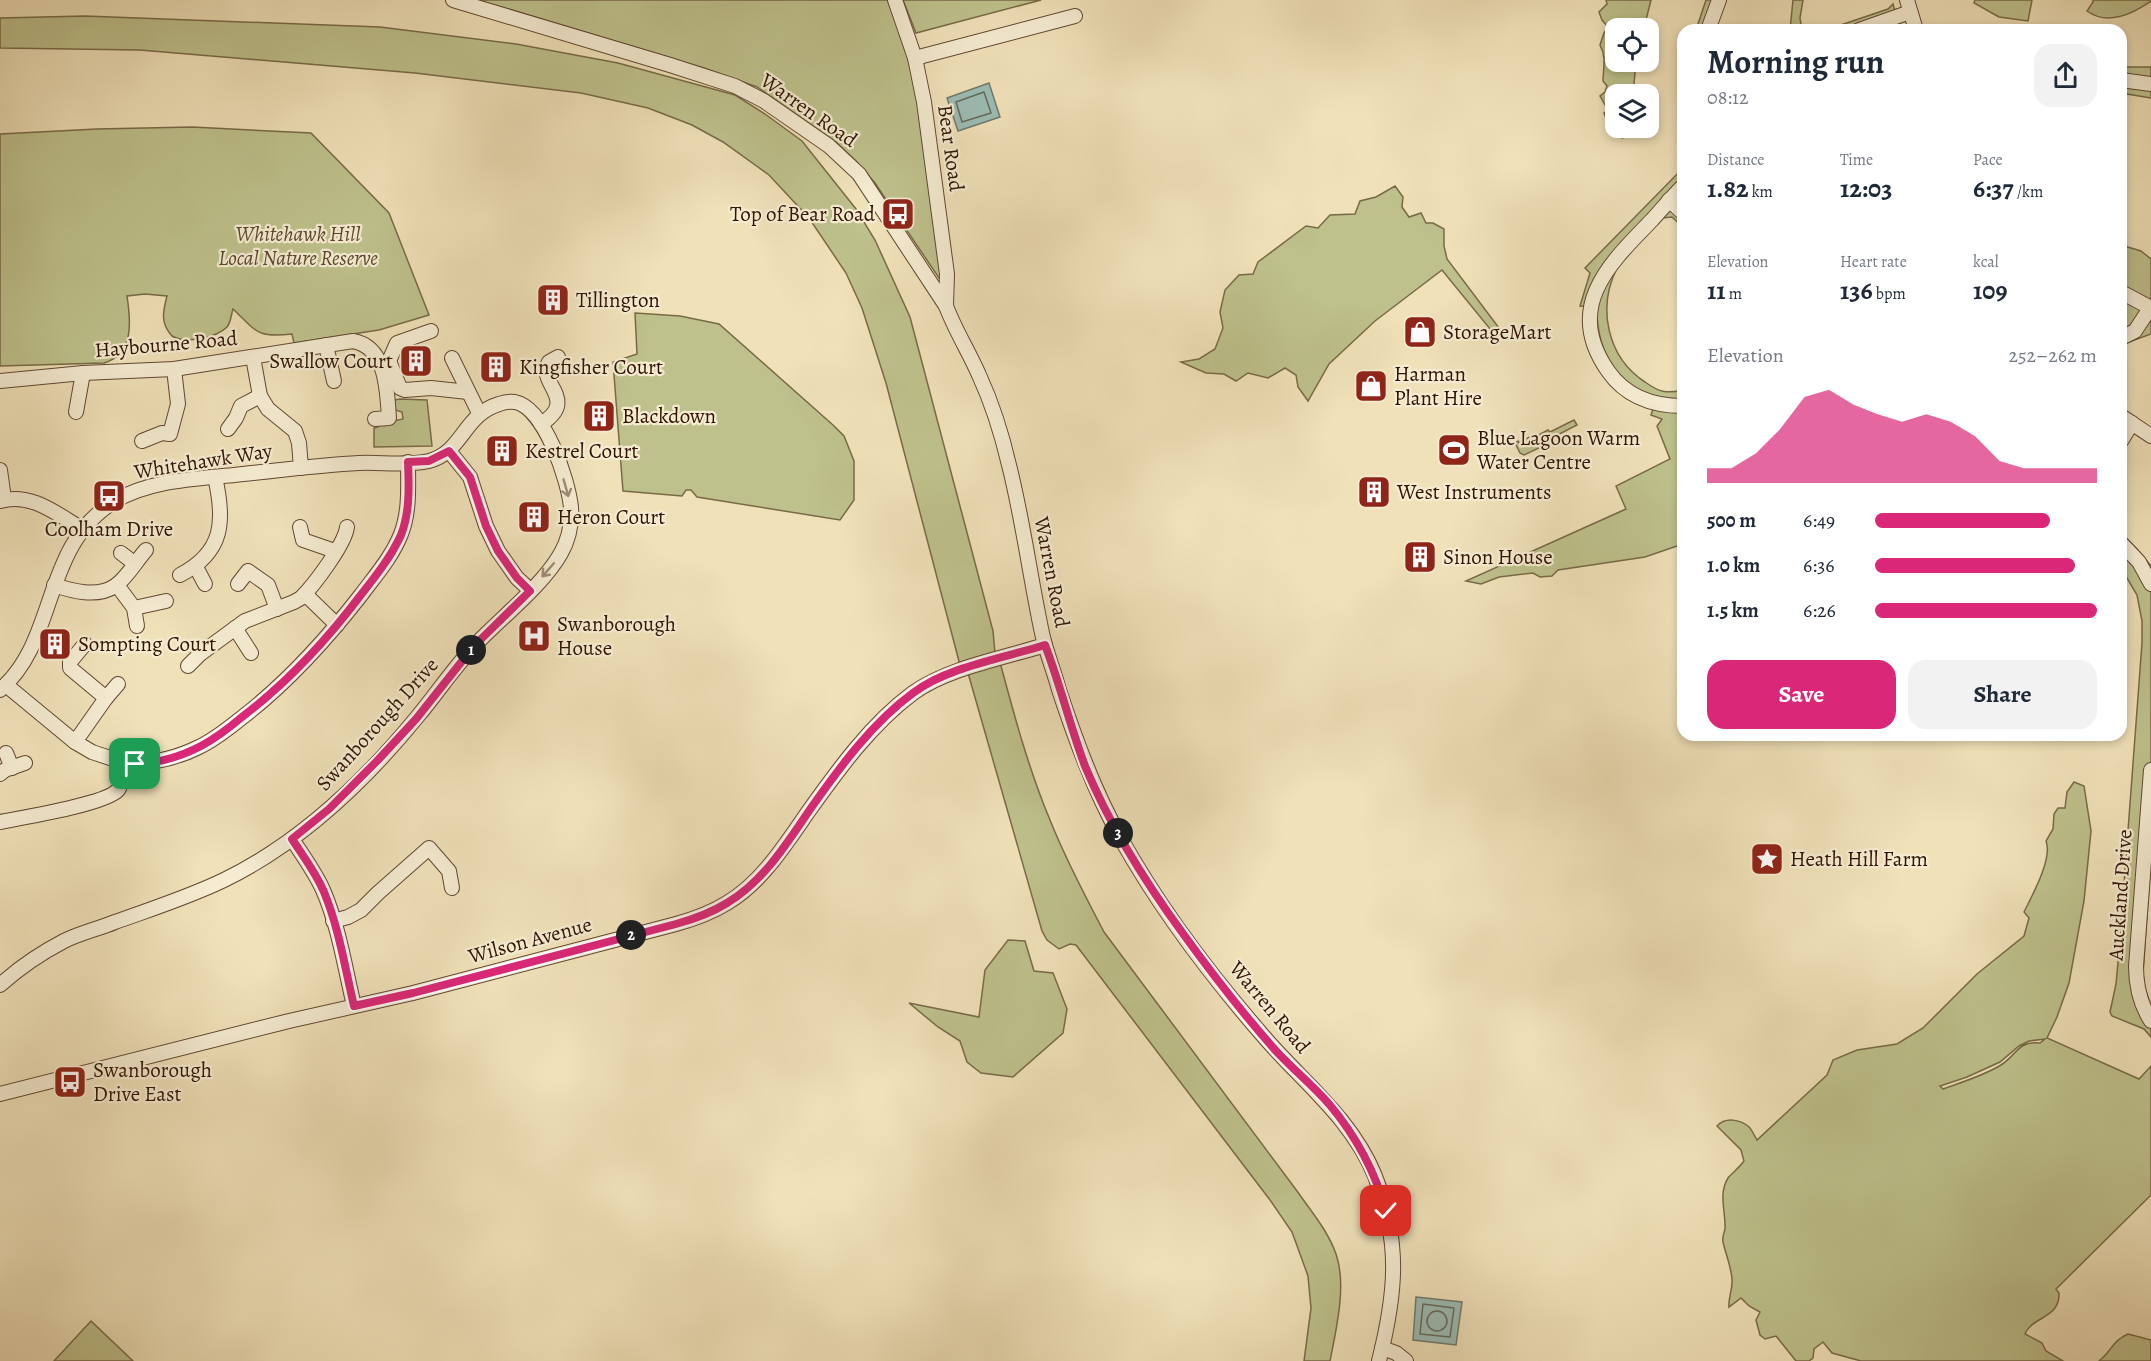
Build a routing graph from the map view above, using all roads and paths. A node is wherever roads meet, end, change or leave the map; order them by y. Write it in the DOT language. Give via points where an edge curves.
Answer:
graph roads {
  1 [pos="453,0"];
  2 [pos="895,0"];
  3 [pos="1719,0"];
  4 [pos="1908,6"];
  5 [pos="1075,16"];
  6 [pos="1710,24"];
  7 [pos="1871,24"];
  8 [pos="1914,24"];
  9 [pos="915,58"];
  10 [pos="2127,81"];
  11 [pos="2151,84"];
  12 [pos="1677,192"];
  13 [pos="1670,200"];
  14 [pos="1677,207"];
  15 [pos="2127,295"];
  16 [pos="946,306"];
  17 [pos="2151,308"];
  18 [pos="431,331"];
  19 [pos="2127,335"];
  20 [pos="326,345"];
  21 [pos="253,357"];
  22 [pos="558,357"];
  23 [pos="452,358"];
  24 [pos="174,369"];
  25 [pos="83,373"];
  26 [pos="0,381"];
  27 [pos="334,381"];
  28 [pos="468,392"];
  29 [pos="260,396"];
  30 [pos="1677,405"];
  31 [pos="76,412"];
  32 [pos="479,413"];
  33 [pos="388,418"];
  34 [pos="2127,421"];
  35 [pos="541,424"];
  36 [pos="228,429"];
  37 [pos="2151,436"];
  38 [pos="142,441"];
  39 [pos="449,451"];
  40 [pos="408,462"];
  41 [pos="301,468"];
  42 [pos="0,470"];
  43 [pos="215,477"];
  44 [pos="2,500"];
  45 [pos="347,527"];
  46 [pos="82,529"];
  47 [pos="298,538"];
  48 [pos="2127,549"];
  49 [pos="146,550"];
  50 [pos="335,551"];
  51 [pos="121,553"];
  52 [pos="134,563"];
  53 [pos="196,567"];
  54 [pos="180,575"];
  55 [pos="205,584"];
  56 [pos="238,584"];
  57 [pos="2151,584"];
  58 [pos="54,585"];
  59 [pos="117,585"];
  60 [pos="530,591"];
  61 [pos="305,594"];
  62 [pos="166,601"];
  63 [pos="134,608"];
  64 [pos="277,609"];
  65 [pos="337,625"];
  66 [pos="136,626"];
  67 [pos="235,628"];
  68 [pos="85,644"];
  69 [pos="1045,645"];
  70 [pos="251,653"];
  71 [pos="188,666"];
  72 [pos="118,684"];
  73 [pos="3,687"];
  74 [pos="106,698"];
  75 [pos="75,742"];
  76 [pos="6,753"];
  77 [pos="25,763"];
  78 [pos="124,763"];
  79 [pos="2151,770"];
  80 [pos="6,771"];
  81 [pos="0,822"];
  82 [pos="292,839"];
  83 [pos="452,888"];
  84 [pos="333,921"];
  85 [pos="0,985"];
  86 [pos="354,1006"];
  87 [pos="2151,1021"];
  88 [pos="0,1094"];
  89 [pos="1380,1354"];
  90 [pos="1406,1361"];
  1 -- 16 [label="street, Warren Road" via="724,82 771,105 829,146 859,174"];
  2 -- 9 [label="street, Bear Road"];
  3 -- 6 [label="street"];
  4 -- 7 [label="street"];
  4 -- 8 [label="street"];
  5 -- 9 [label="street"];
  9 -- 16 [label="street, Bear Road" via="947,274"];
  10 -- 11 [label="street"];
  12 -- 13 [label="street"];
  13 -- 14 [label="street"];
  13 -- 30 [label="street" via="1606,270 1594,296 1591,322 1599,356 1620,385 1652,403"];
  15 -- 17 [label="street"];
  16 -- 69 [label="street, Warren Road" via="979,375 1004,447"];
  17 -- 19 [label="street" via="2135,331"];
  18 -- 28 [label="street" via="397,343 389,361 400,388"];
  20 -- 21 [label="street, Haybourne Road"];
  20 -- 27 [label="street"];
  20 -- 33 [label="street, Haybourne Road" via="353,341 370,349 384,374"];
  21 -- 24 [label="street, Haybourne Road"];
  21 -- 29 [label="street, Haybourne Road"];
  22 -- 35 [label="street" via="546,369 558,402 557,410"];
  23 -- 28 [label="street"];
  24 -- 25 [label="street, Haybourne Road"];
  24 -- 38 [label="street" via="176,437 162,433"];
  25 -- 26 [label="street, Haybourne Road"];
  25 -- 31 [label="street, Haybourne Road"];
  28 -- 32 [label="street"];
  29 -- 36 [label="street" via="241,406"];
  29 -- 41 [label="street" via="268,409 295,431"];
  32 -- 35 [label="street, Swanborough Drive" via="497,404 516,402 532,412"];
  32 -- 39 [label="street"];
  34 -- 37 [label="street"];
  35 -- 60 [label="street, Swanborough Drive, one-way" via="567,492 570,525 560,555"];
  39 -- 40 [label="street, Whitehawk Way" via="429,461"];
  39 -- 60 [label="street" via="470,477 498,551"];
  40 -- 41 [label="street, Whitehawk Way"];
  40 -- 65 [label="street" via="408,504 401,534 379,571"];
  41 -- 43 [label="street, Whitehawk Way"];
  42 -- 44 [label="street"];
  43 -- 46 [label="street, Whitehawk Way" via="154,486 129,494 96,514"];
  43 -- 53 [label="street" via="221,508 219,532"];
  44 -- 46 [label="street" via="45,506"];
  45 -- 50 [label="street"];
  46 -- 58 [label="street, Whitehawk Way"];
  47 -- 50 [label="street"];
  48 -- 57 [label="street"];
  49 -- 52 [label="street"];
  50 -- 61 [label="street"];
  51 -- 52 [label="street"];
  52 -- 59 [label="street"];
  53 -- 54 [label="street"];
  53 -- 55 [label="street"];
  56 -- 64 [label="street" via="248,571 267,585"];
  58 -- 59 [label="street" via="94,592"];
  58 -- 73 [label="street, Whitehawk Way" via="31,648"];
  59 -- 63 [label="street"];
  60 -- 82 [label="street, Swanborough Drive" via="474,646 382,756 329,809"];
  61 -- 64 [label="street"];
  61 -- 65 [label="street"];
  62 -- 63 [label="street"];
  63 -- 66 [label="street"];
  64 -- 67 [label="street"];
  65 -- 78 [label="street" via="285,682 210,741 175,758"];
  67 -- 70 [label="street"];
  67 -- 71 [label="street"];
  68 -- 74 [label="street" via="70,662 70,668"];
  69 -- 86 [label="street, Wilson Avenue" via="942,676 914,692 850,757 768,867 737,896 716,909 676,924"];
  69 -- 89 [label="street, Warren Road" via="1086,766 1133,859 1242,1012 1328,1103 1368,1161 1386,1211 1393,1250 1394,1287"];
  72 -- 74 [label="street"];
  73 -- 75 [label="street"];
  74 -- 75 [label="street"];
  75 -- 78 [label="street"];
  76 -- 80 [label="street"];
  77 -- 80 [label="street"];
  78 -- 81 [label="street" via="120,786 112,795"];
  79 -- 87 [label="street, Auckland Drive" via="2136,971 2141,1000"];
  82 -- 84 [label="street" via="317,877"];
  82 -- 85 [label="street, Swanborough Drive" via="215,885 61,943"];
  83 -- 84 [label="street" via="449,871 434,844 361,910"];
  84 -- 86 [label="street"];
  86 -- 88 [label="street, Wilson Avenue"];
  89 -- 90 [label="street" via="1396,1353"];
}
